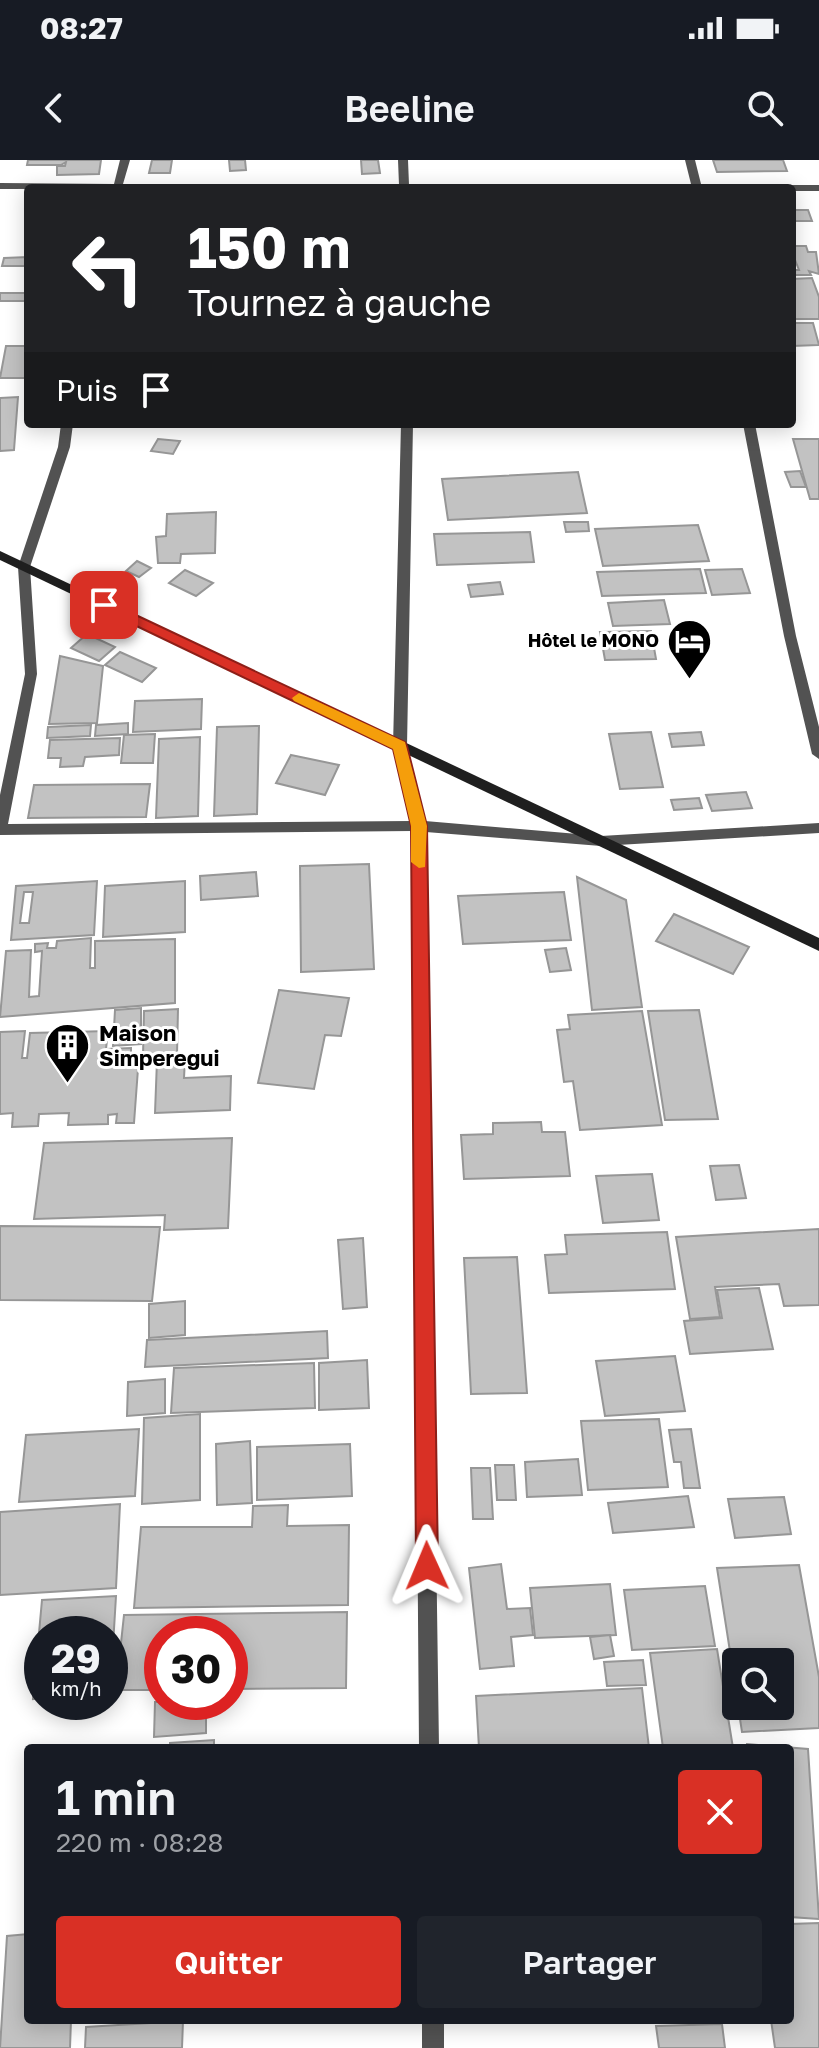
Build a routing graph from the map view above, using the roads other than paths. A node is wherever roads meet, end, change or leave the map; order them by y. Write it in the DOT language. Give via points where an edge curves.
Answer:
graph roads {
  1 [pos="125,160"];
  2 [pos="403,160"];
  3 [pos="690,160"];
  4 [pos="119,184"];
  5 [pos="404,184"];
  6 [pos="696,184"];
  7 [pos="0,186"];
  8 [pos="24,186"];
  9 [pos="796,188"];
  10 [pos="819,188"];
  11 [pos="66,428"];
  12 [pos="407,428"];
  13 [pos="750,428"];
  14 [pos="0,555"];
  15 [pos="24,567"];
  16 [pos="400,746"];
  17 [pos="819,754"];
  18 [pos="419,826"];
  19 [pos="819,828"];
  20 [pos="0,829"];
  21 [pos="601,841"];
  22 [pos="819,945"];
  23 [pos="429,1744"];
  24 [pos="433,2024"];
  25 [pos="433,2048"];
  1 -- 4 [label="street"];
  2 -- 5 [label="street"];
  3 -- 6 [label="street"];
  7 -- 8 [label="street"];
  9 -- 10 [label="street"];
  11 -- 15 [label="street"];
  12 -- 16 [label="street"];
  13 -- 17 [label="street"];
  14 -- 15 [label="street"];
  15 -- 16 [label="street"];
  15 -- 20 [label="street" via="31,674"];
  16 -- 18 [label="street"];
  16 -- 21 [label="street"];
  18 -- 20 [label="street"];
  18 -- 21 [label="street"];
  18 -- 23 [label="street"];
  19 -- 21 [label="street"];
  21 -- 22 [label="street"];
  24 -- 25 [label="street"];
}
